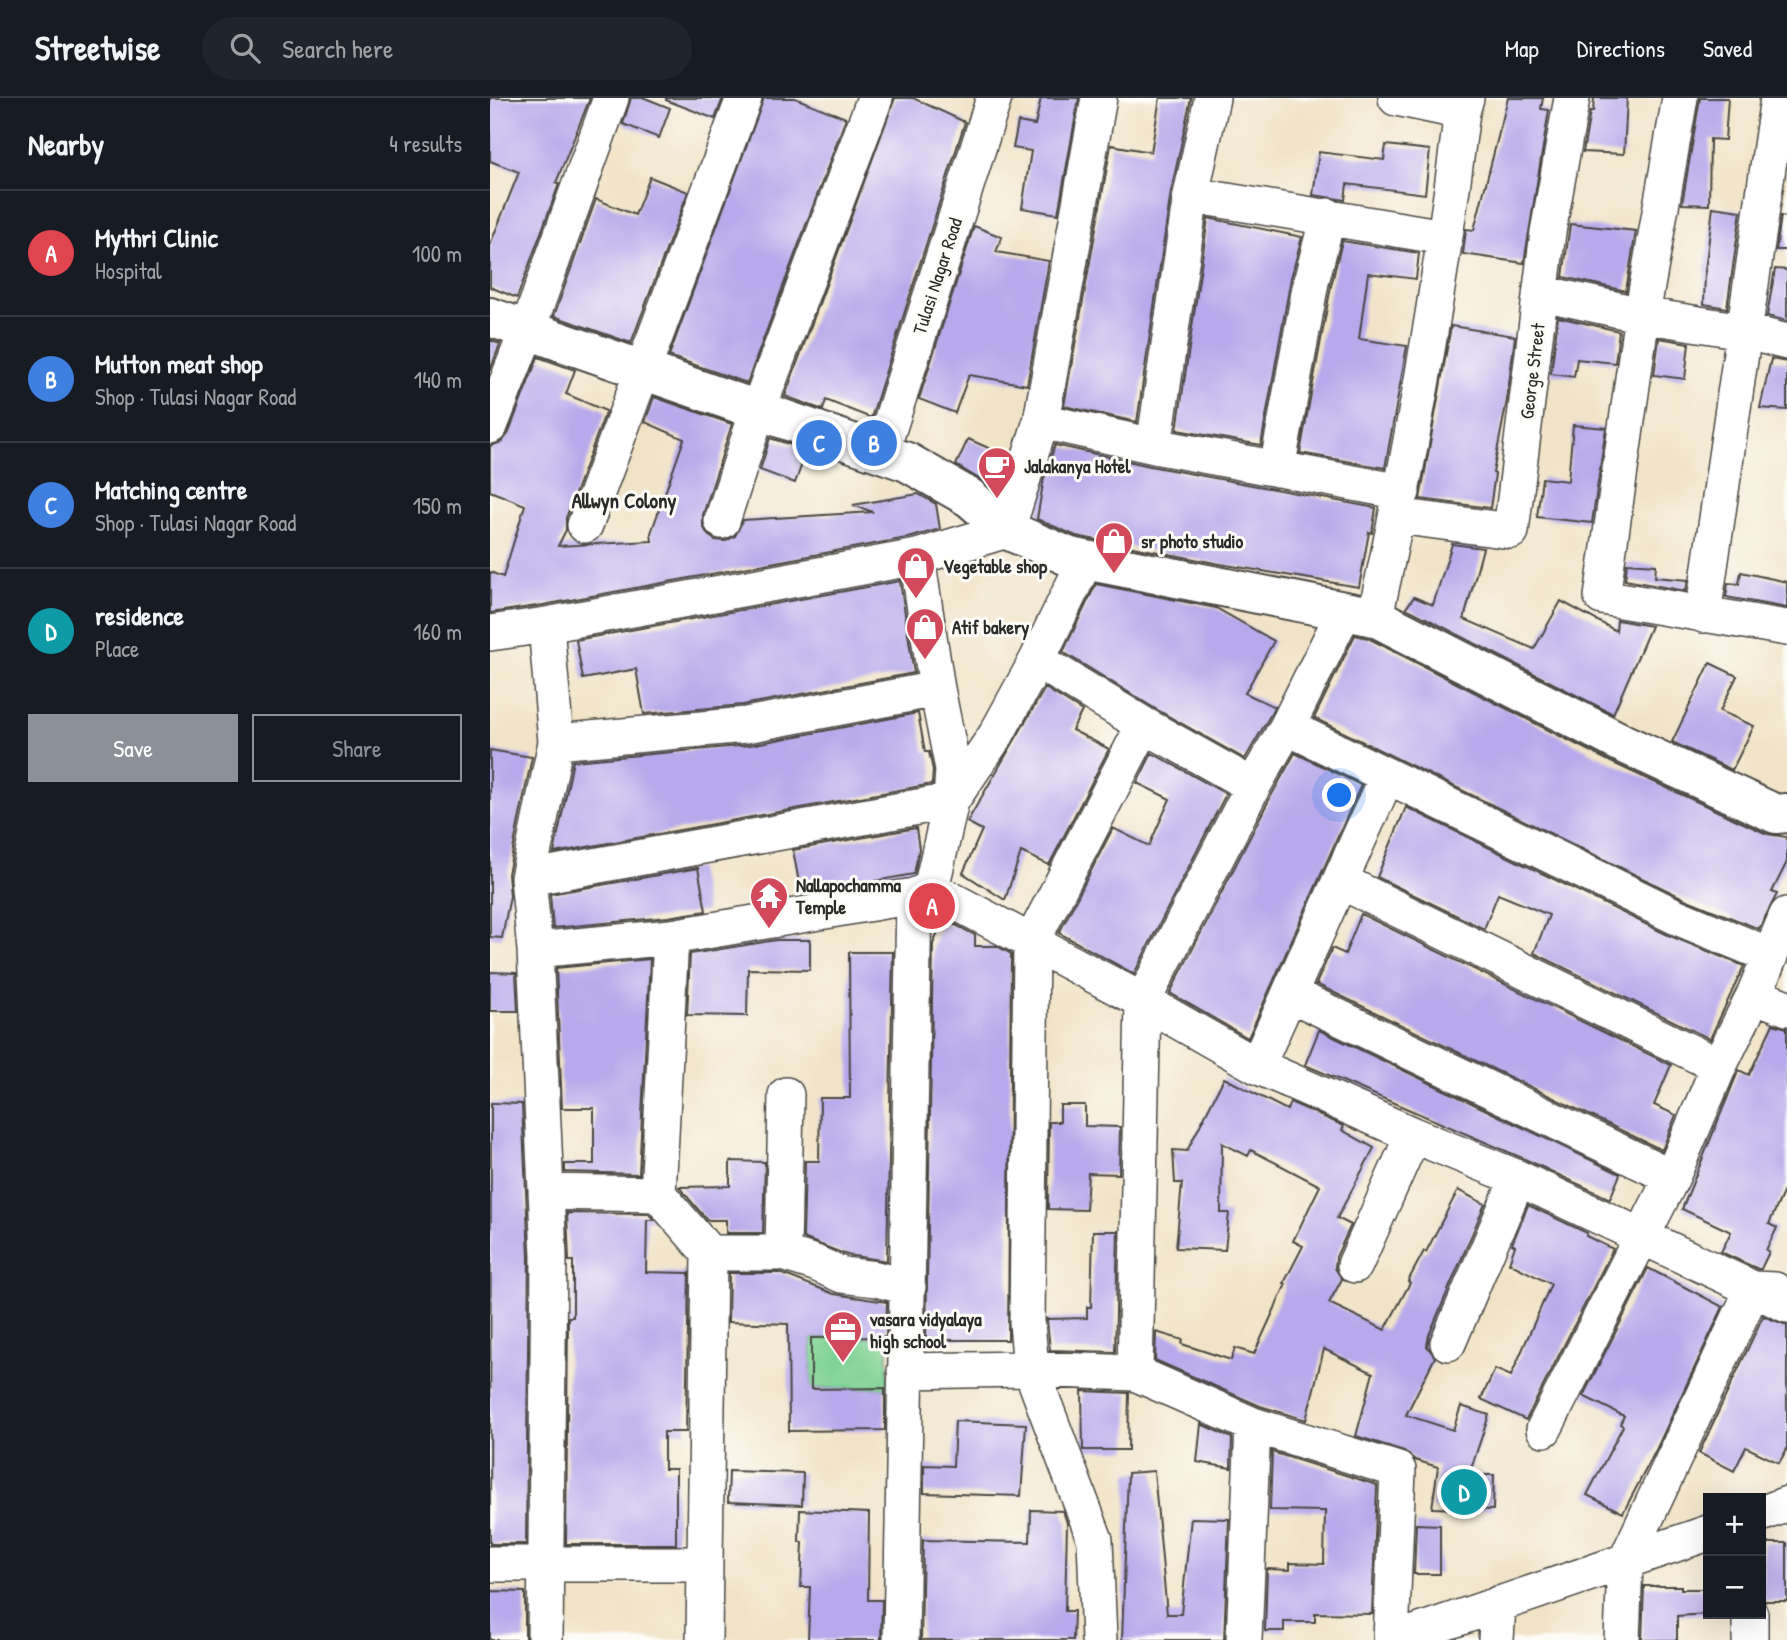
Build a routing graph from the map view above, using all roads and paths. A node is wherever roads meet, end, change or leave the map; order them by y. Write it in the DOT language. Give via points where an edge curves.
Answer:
graph roads {
  1 [pos="611,98"];
  2 [pos="744,98"];
  3 [pos="875,98"];
  4 [pos="993,98"];
  5 [pos="1099,98"];
  6 [pos="1212,98"];
  7 [pos="1396,98"];
  8 [pos="1572,98"];
  9 [pos="1680,98"];
  10 [pos="1778,98"];
  11 [pos="1464,105"];
  12 [pos="1191,195"];
  13 [pos="1328,216"];
  14 [pos="1444,237"];
  15 [pos="1542,293"];
  16 [pos="1642,315"];
  17 [pos="490,317"];
  18 [pos="527,331"];
  19 [pos="1743,331"];
  20 [pos="1787,342"];
  21 [pos="643,369"];
  22 [pos="758,410"];
  23 [pos="1041,421"];
  24 [pos="490,426"];
  25 [pos="1154,446"];
  26 [pos="881,453"];
  27 [pos="1277,469"];
  28 [pos="1400,504"];
  29 [pos="722,521"];
  30 [pos="585,525"];
  31 [pos="1007,530"];
  32 [pos="917,556"];
  33 [pos="1078,558"];
  34 [pos="1359,614"];
  35 [pos="1703,615"];
  36 [pos="546,625"];
  37 [pos="1787,628"];
  38 [pos="490,633"];
  39 [pos="1037,660"];
  40 [pos="937,689"];
  41 [pos="1144,724"];
  42 [pos="1287,727"];
  43 [pos="556,742"];
  44 [pos="1387,776"];
  45 [pos="952,785"];
  46 [pos="1253,786"];
  47 [pos="1787,813"];
  48 [pos="528,878"];
  49 [pos="1340,881"];
  50 [pos="922,892"];
  51 [pos="1787,915"];
  52 [pos="671,937"];
  53 [pos="1031,943"];
  54 [pos="535,950"];
  55 [pos="1769,955"];
  56 [pos="1290,994"];
  57 [pos="1754,995"];
  58 [pos="1143,1001"];
  59 [pos="1787,1008"];
  60 [pos="1257,1066"];
  61 [pos="1719,1066"];
  62 [pos="786,1095"];
  63 [pos="1413,1135"];
  64 [pos="1672,1177"];
  65 [pos="1518,1178"];
  66 [pos="546,1192"];
  67 [pos="658,1194"];
  68 [pos="1641,1236"];
  69 [pos="709,1253"];
  70 [pos="783,1253"];
  71 [pos="1355,1265"];
  72 [pos="1787,1285"];
  73 [pos="908,1287"];
  74 [pos="1753,1289"];
  75 [pos="1787,1305"];
  76 [pos="1448,1343"];
  77 [pos="1031,1369"];
  78 [pos="905,1371"];
  79 [pos="1135,1373"];
  80 [pos="1253,1425"];
  81 [pos="1544,1429"];
  82 [pos="1787,1504"];
  83 [pos="1766,1512"];
  84 [pos="1703,1535"];
  85 [pos="1625,1563"];
  86 [pos="490,1564"];
  87 [pos="703,1564"];
  88 [pos="544,1565"];
  89 [pos="1498,1604"];
  90 [pos="1750,1619"];
  91 [pos="544,1640"];
  92 [pos="704,1640"];
  93 [pos="901,1640"];
  94 [pos="1099,1640"];
  95 [pos="1244,1640"];
  96 [pos="1392,1640"];
  97 [pos="1496,1640"];
  98 [pos="1622,1640"];
  99 [pos="1750,1640"];
  1 -- 18 [label="street"];
  2 -- 21 [label="street"];
  3 -- 22 [label="street"];
  4 -- 26 [label="street, Tulasi Nagar Road"];
  5 -- 23 [label="street"];
  6 -- 12 [label="street"];
  7 -- 11 [label="street"];
  8 -- 15 [label="street, George Street"];
  9 -- 16 [label="street"];
  10 -- 19 [label="street"];
  11 -- 14 [label="street"];
  12 -- 13 [label="street"];
  12 -- 25 [label="street"];
  13 -- 14 [label="street"];
  13 -- 27 [label="street" via="1311,282"];
  14 -- 28 [label="street"];
  15 -- 16 [label="street"];
  15 -- 28 [label="street, George Street" via="1511,531"];
  16 -- 19 [label="street"];
  16 -- 35 [label="street" via="1602,597"];
  17 -- 18 [label="street"];
  18 -- 21 [label="street"];
  18 -- 24 [label="street"];
  19 -- 20 [label="street"];
  19 -- 35 [label="street"];
  21 -- 22 [label="street"];
  21 -- 30 [label="street"];
  22 -- 26 [label="street"];
  22 -- 29 [label="street"];
  23 -- 25 [label="street"];
  23 -- 31 [label="street"];
  25 -- 27 [label="street"];
  26 -- 31 [label="street" via="907,462 970,498"];
  27 -- 28 [label="street"];
  28 -- 34 [label="street"];
  31 -- 32 [label="street"];
  31 -- 33 [label="street"];
  32 -- 36 [label="street"];
  32 -- 40 [label="street"];
  33 -- 34 [label="street"];
  33 -- 39 [label="street"];
  33 -- 45 [label="street"];
  34 -- 42 [label="street"];
  34 -- 47 [label="street" via="1622,743 1776,814"];
  35 -- 37 [label="street"];
  36 -- 38 [label="street"];
  36 -- 43 [label="street"];
  39 -- 41 [label="street"];
  39 -- 45 [label="street" via="996,735"];
  40 -- 43 [label="street" via="747,725"];
  40 -- 45 [label="street"];
  41 -- 46 [label="street"];
  41 -- 53 [label="street"];
  42 -- 44 [label="street"];
  42 -- 46 [label="street"];
  43 -- 48 [label="street"];
  44 -- 49 [label="street"];
  44 -- 55 [label="street" via="1677,917"];
  45 -- 48 [label="street"];
  45 -- 50 [label="street"];
  46 -- 58 [label="street"];
  48 -- 54 [label="street"];
  49 -- 56 [label="street"];
  49 -- 61 [label="street"];
  50 -- 52 [label="street"];
  50 -- 53 [label="street"];
  50 -- 73 [label="street"];
  51 -- 55 [label="street"];
  52 -- 54 [label="street"];
  52 -- 67 [label="street"];
  53 -- 58 [label="street"];
  53 -- 77 [label="street" via="1027,1323"];
  54 -- 66 [label="street"];
  55 -- 57 [label="street"];
  56 -- 60 [label="street"];
  56 -- 64 [label="street"];
  57 -- 59 [label="street"];
  57 -- 61 [label="street"];
  58 -- 60 [label="street"];
  58 -- 79 [label="street"];
  60 -- 63 [label="street"];
  61 -- 64 [label="street"];
  62 -- 70 [label="street"];
  63 -- 65 [label="street"];
  63 -- 71 [label="street"];
  64 -- 68 [label="street"];
  65 -- 68 [label="street"];
  65 -- 76 [label="street"];
  66 -- 67 [label="street"];
  66 -- 88 [label="street"];
  67 -- 69 [label="street"];
  68 -- 74 [label="street"];
  68 -- 81 [label="street"];
  69 -- 70 [label="street"];
  69 -- 87 [label="street"];
  70 -- 73 [label="street" via="842,1275"];
  72 -- 74 [label="street" via="1779,1291"];
  73 -- 78 [label="street"];
  74 -- 75 [label="street"];
  74 -- 85 [label="street"];
  77 -- 78 [label="street"];
  77 -- 79 [label="street"];
  77 -- 94 [label="street" via="1095,1540"];
  78 -- 93 [label="street"];
  79 -- 80 [label="street"];
  80 -- 95 [label="street"];
  80 -- 96 [label="street" via="1398,1470"];
  82 -- 83 [label="street"];
  84 -- 85 [label="street"];
  85 -- 89 [label="street"];
  85 -- 98 [label="street"];
  86 -- 88 [label="street"];
  87 -- 88 [label="street"];
  87 -- 92 [label="street"];
  88 -- 91 [label="street"];
  89 -- 96 [label="street"];
  89 -- 97 [label="street"];
  90 -- 99 [label="street"];
}
